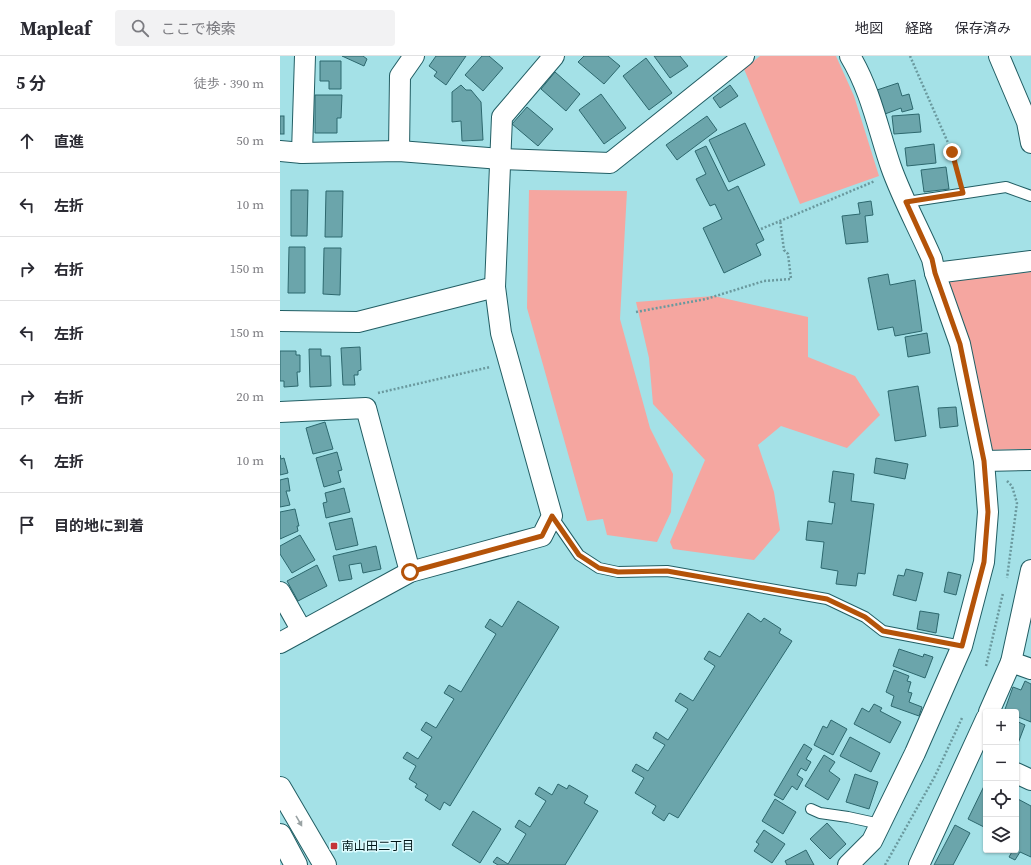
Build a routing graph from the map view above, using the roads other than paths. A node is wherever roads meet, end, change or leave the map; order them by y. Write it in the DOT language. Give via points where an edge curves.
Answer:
graph roads {
  1 [pos="305,56"];
  2 [pos="414,56"];
  3 [pos="554,56"];
  4 [pos="744,56"];
  5 [pos="850,56"];
  6 [pos="999,56"];
  7 [pos="1031,143"];
  8 [pos="280,151"];
  9 [pos="399,151"];
  10 [pos="302,153"];
  11 [pos="501,159"];
  12 [pos="1031,196"];
  13 [pos="906,202"];
  14 [pos="1031,261"];
  15 [pos="935,273"];
  16 [pos="495,287"];
  17 [pos="280,321"];
  18 [pos="280,412"];
  19 [pos="1031,460"];
  20 [pos="984,461"];
  21 [pos="552,516"];
  22 [pos="1031,570"];
  23 [pos="410,572"];
  24 [pos="280,592"];
  25 [pos="302,632"];
  26 [pos="280,643"];
  27 [pos="962,646"];
  28 [pos="1011,662"];
  29 [pos="1031,669"];
  30 [pos="990,709"];
  31 [pos="983,734"];
  32 [pos="979,754"];
  33 [pos="1019,774"];
  34 [pos="1031,780"];
  35 [pos="280,788"];
  36 [pos="812,809"];
  37 [pos="880,824"];
  38 [pos="280,835"];
  39 [pos="296,865"];
  40 [pos="324,865"];
  41 [pos="848,865"];
  42 [pos="919,865"];
  1 -- 10 [label="street"];
  2 -- 9 [label="street" via="400,76"];
  3 -- 11 [label="street" via="502,117"];
  4 -- 11 [label="street" via="610,163"];
  5 -- 13 [label="street" via="877,117"];
  6 -- 7 [label="street" via="1027,122"];
  8 -- 10 [label="street"];
  9 -- 10 [label="street"];
  9 -- 11 [label="street"];
  11 -- 16 [label="street"];
  12 -- 13 [label="lane" via="1006,187"];
  13 -- 15 [label="street" via="932,259"];
  14 -- 15 [label="street"];
  15 -- 20 [label="street" via="960,344"];
  16 -- 17 [label="street" via="358,322"];
  16 -- 21 [label="street" via="501,333"];
  18 -- 23 [label="street" via="366,408"];
  19 -- 20 [label="street"];
  20 -- 27 [label="street" via="988,512 984,562"];
  21 -- 23 [label="street" via="542,536"];
  21 -- 27 [label="lane" via="579,555 599,568 618,572 667,571 827,599 865,617 883,631"];
  22 -- 28 [label="street"];
  23 -- 25 [label="street"];
  24 -- 25 [label="street"];
  25 -- 26 [label="street"];
  27 -- 37 [label="street" via="915,753"];
  28 -- 29 [label="street"];
  28 -- 30 [label="street"];
  31 -- 32 [label="street"];
  32 -- 42 [label="street"];
  33 -- 34 [label="street"];
  35 -- 40 [label="street, one-way"];
  36 -- 37 [label="lane" via="820,813 848,816"];
  37 -- 41 [label="street" via="872,841"];
  38 -- 39 [label="street"];
}
